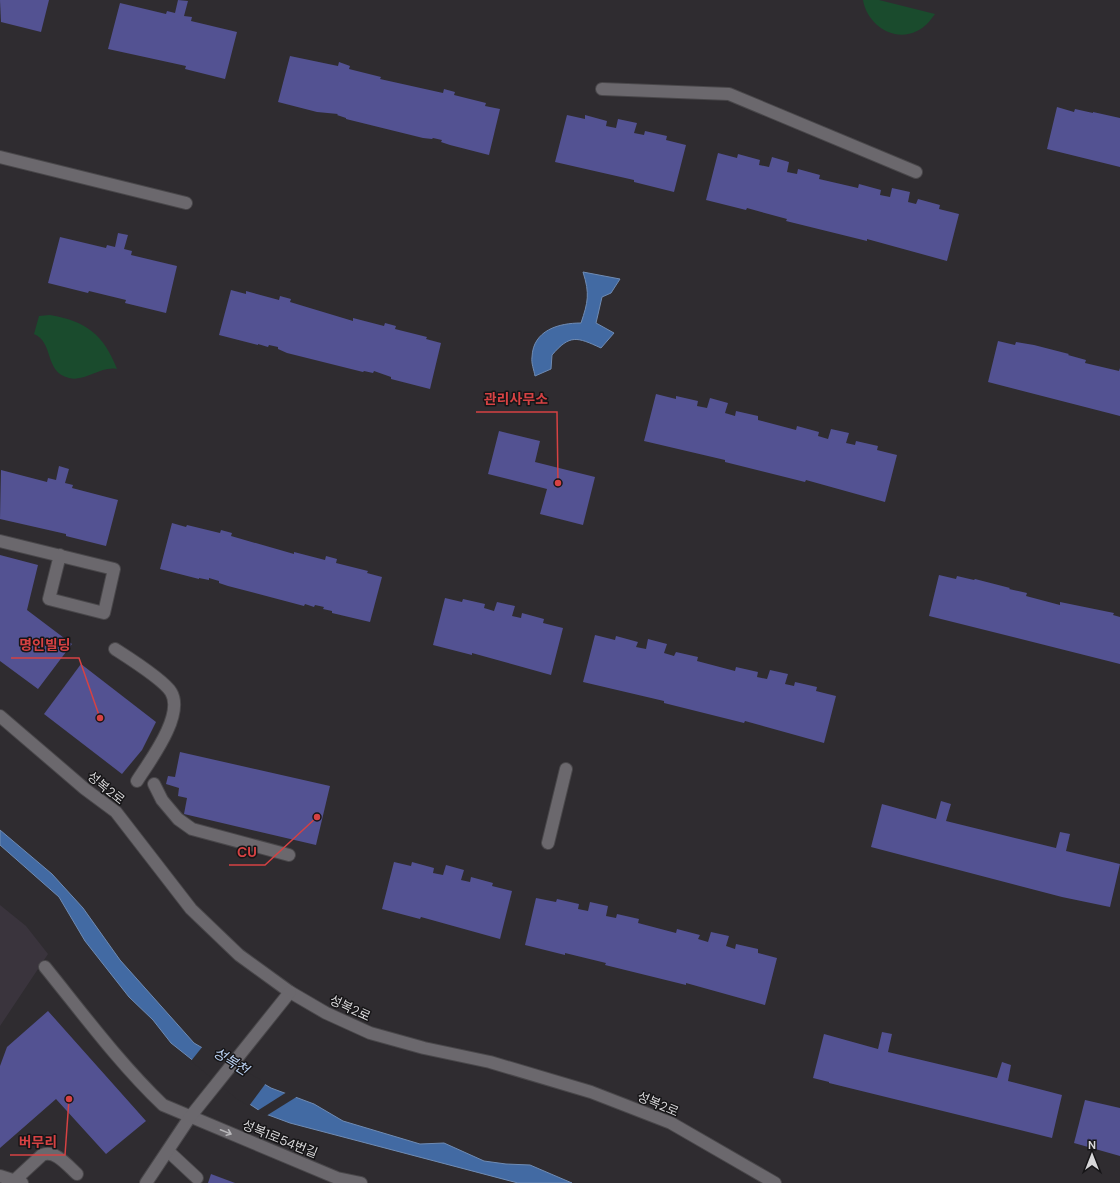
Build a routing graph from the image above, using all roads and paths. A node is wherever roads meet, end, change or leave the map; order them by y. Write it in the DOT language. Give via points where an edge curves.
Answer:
graph roads {
  1 [pos="602,89"];
  2 [pos="0,157"];
  3 [pos="916,172"];
  4 [pos="186,203"];
  5 [pos="0,541"];
  6 [pos="60,555"];
  7 [pos="115,649"];
  8 [pos="0,716"];
  9 [pos="566,769"];
  10 [pos="137,781"];
  11 [pos="154,784"];
  12 [pos="548,843"];
  13 [pos="289,855"];
  14 [pos="45,967"];
  15 [pos="290,992"];
  16 [pos="190,1117"];
  17 [pos="168,1152"];
  18 [pos="78,1174"];
  19 [pos="0,1176"];
  20 [pos="197,1178"];
  21 [pos="19,1182"];
  22 [pos="146,1183"];
  23 [pos="361,1183"];
  24 [pos="775,1183"];
  1 -- 3 [label="street" via="729,94"];
  2 -- 4 [label="street"];
  5 -- 6 [label="street"];
  6 -- 6 [label="street" via="114,569 104,613 49,599"];
  7 -- 10 [label="street" via="171,692 175,703 172,719 162,742"];
  8 -- 15 [label="street, 성복2로" via="85,789 116,812 191,909 239,955"];
  9 -- 12 [label="street"];
  11 -- 13 [label="street" via="162,800 178,819 192,829"];
  14 -- 16 [label="street, 성복1로54번길" via="147,1089 163,1105"];
  15 -- 16 [label="street"];
  15 -- 24 [label="street, 성복2로" via="326,1013 370,1033 490,1062 591,1092 671,1123"];
  16 -- 17 [label="street"];
  16 -- 23 [label="street, 성복1로54번길, one-way" via="337,1178"];
  17 -- 20 [label="street"];
  17 -- 22 [label="street"];
  18 -- 21 [label="street" via="54,1154 46,1153 42,1154"];
  19 -- 21 [label="street"];
}
